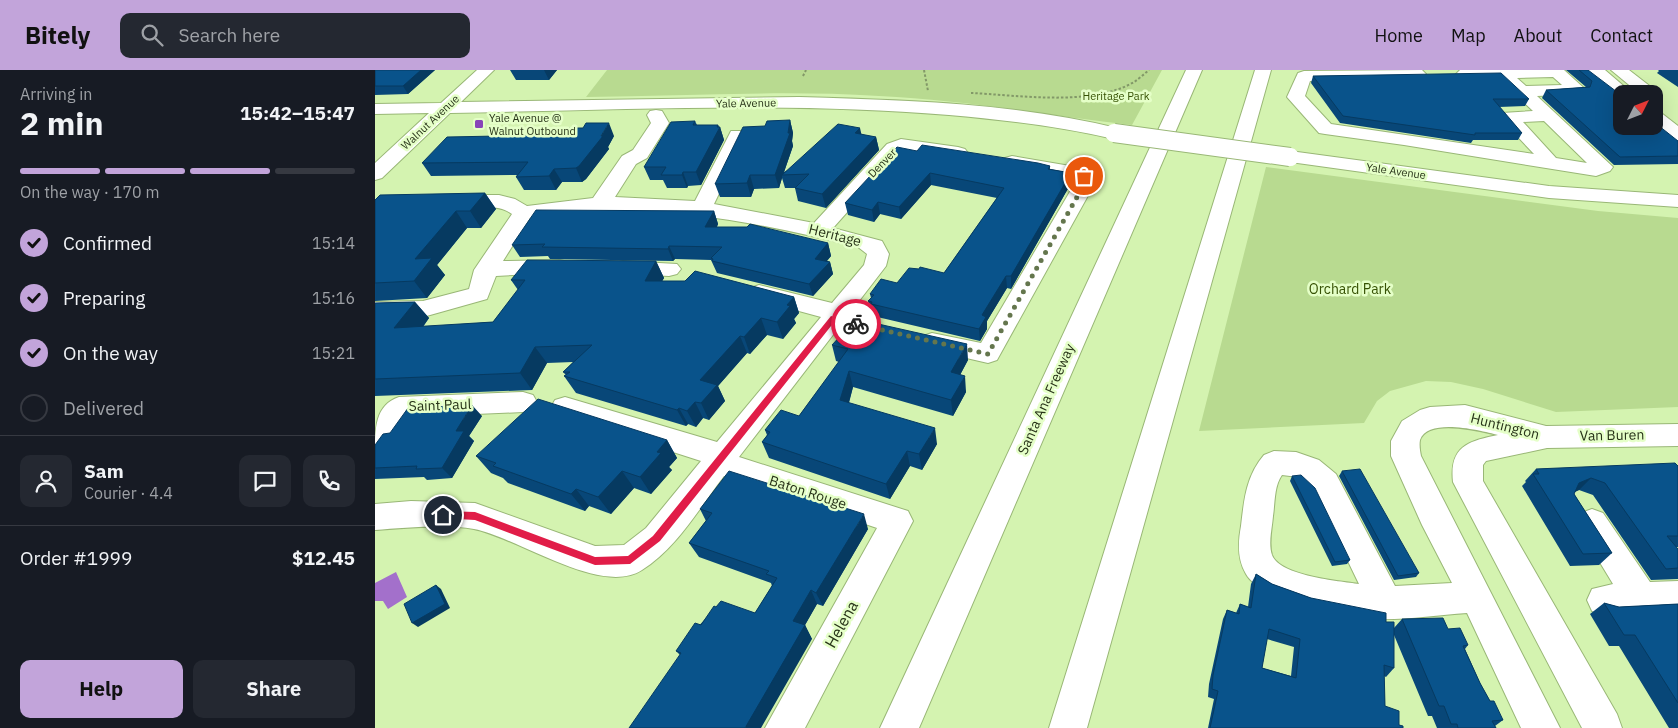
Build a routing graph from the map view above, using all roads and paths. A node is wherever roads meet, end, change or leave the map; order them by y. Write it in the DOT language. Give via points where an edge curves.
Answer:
graph roads {
  1 [pos="463,70"];
  2 [pos="486,70"];
  3 [pos="805,70"];
  4 [pos="924,70"];
  5 [pos="1149,70"];
  6 [pos="1194,70"];
  7 [pos="1263,70"];
  8 [pos="1595,70"];
  9 [pos="1619,70"];
  10 [pos="1501,72"];
  11 [pos="1305,73"];
  12 [pos="803,76"];
  13 [pos="450,82"];
  14 [pos="1614,85"];
  15 [pos="1639,85"];
  16 [pos="1521,91"];
  17 [pos="935,92"];
  18 [pos="970,93"];
  19 [pos="1663,103"];
  20 [pos="375,108"];
  21 [pos="661,110"];
  22 [pos="423,113"];
  23 [pos="1678,114"];
  24 [pos="1549,116"];
  25 [pos="375,120"];
  26 [pos="1663,123"];
  27 [pos="1678,135"];
  28 [pos="737,136"];
  29 [pos="978,156"];
  30 [pos="997,159"];
  31 [pos="1547,163"];
  32 [pos="375,174"];
  33 [pos="1678,201"];
  34 [pos="430,203"];
  35 [pos="600,203"];
  36 [pos="702,207"];
  37 [pos="523,212"];
  38 [pos="819,230"];
  39 [pos="577,267"];
  40 [pos="605,267"];
  41 [pos="669,269"];
  42 [pos="483,282"];
  43 [pos="738,288"];
  44 [pos="375,310"];
  45 [pos="836,316"];
  46 [pos="862,325"];
  47 [pos="909,336"];
  48 [pos="523,402"];
  49 [pos="565,407"];
  50 [pos="1678,434"];
  51 [pos="1547,437"];
  52 [pos="375,441"];
  53 [pos="721,459"];
  54 [pos="1580,505"];
  55 [pos="375,517"];
  56 [pos="897,521"];
  57 [pos="1477,597"];
  58 [pos="1678,597"];
  59 [pos="1642,599"];
  60 [pos="1603,600"];
  61 [pos="1385,602"];
  62 [pos="784,728"];
  63 [pos="899,728"];
  64 [pos="1068,728"];
  65 [pos="1541,728"];
  66 [pos="1603,728"];
  1 -- 13 [label="main road, Walnut Avenue"];
  2 -- 22 [label="main road, Walnut Avenue"];
  3 -- 12 [label="path"];
  4 -- 17 [label="path" via="927,91"];
  5 -- 18 [label="path" via="1132,84 1109,92 1045,96"];
  6 -- 63 [label="main road, Santa Ana Freeway"];
  7 -- 64 [label="main road"];
  8 -- 14 [label="main road"];
  9 -- 15 [label="main road"];
  10 -- 11 [label="main road"];
  10 -- 16 [label="main road"];
  10 -- 16 [label="main road" via="1557,72 1578,90"];
  11 -- 31 [label="main road" via="1297,98 1325,129"];
  16 -- 24 [label="main road"];
  19 -- 23 [label="main road"];
  20 -- 22 [label="main road, Yale Avenue"];
  21 -- 22 [label="main road, Yale Avenue"];
  21 -- 33 [label="main road, Yale Avenue, bridge" via="957,119 1114,133 1549,192"];
  21 -- 35 [label="main road" via="659,125 640,154 629,160"];
  22 -- 25 [label="main road, Yale Avenue"];
  22 -- 32 [label="main road, Walnut Avenue"];
  24 -- 31 [label="main road" via="1508,117 1546,156"];
  24 -- 31 [label="main road" via="1603,167 1596,170"];
  26 -- 27 [label="main road"];
  28 -- 36 [label="main road"];
  29 -- 38 [label="main road, Denver" via="901,145 894,148"];
  30 -- 47 [label="main road" via="1075,172 1084,176 1085,183 988,354"];
  34 -- 37 [label="main road" via="505,201 515,204"];
  35 -- 36 [label="main road, Heritage"];
  35 -- 37 [label="main road, Heritage"];
  36 -- 38 [label="main road, Heritage"];
  37 -- 42 [label="main road"];
  38 -- 45 [label="main road, Heritage" via="866,242 874,246 878,254 875,266"];
  39 -- 42 [label="main road" via="513,266"];
  40 -- 41 [label="main road"];
  42 -- 44 [label="main road" via="423,308"];
  43 -- 45 [label="main road"];
  45 -- 46 [label="main road"];
  45 -- 53 [label="main road, Heritage"];
  48 -- 52 [label="main road, Saint Paul" via="399,407"];
  49 -- 53 [label="main road, Baton Rouge"];
  50 -- 51 [label="main road, Van Buren"];
  51 -- 57 [label="main road, Huntington" via="1465,416 1430,418 1412,429 1405,441 1406,456"];
  51 -- 66 [label="main road, Huntington" via="1477,451 1465,467 1468,482"];
  53 -- 55 [label="main road, Heritage" via="657,538 630,560 595,561 475,516 411,514"];
  53 -- 56 [label="main road, Baton Rouge"];
  54 -- 59 [label="main road"];
  56 -- 62 [label="main road, Helena"];
  57 -- 61 [label="main road"];
  57 -- 65 [label="main road, Huntington"];
  58 -- 59 [label="main road"];
  59 -- 60 [label="main road"];
  61 -- 61 [label="main road" via="1307,591 1276,580 1261,570 1254,556 1255,537 1265,473 1274,463 1303,464 1315,471 1325,483"];
}
